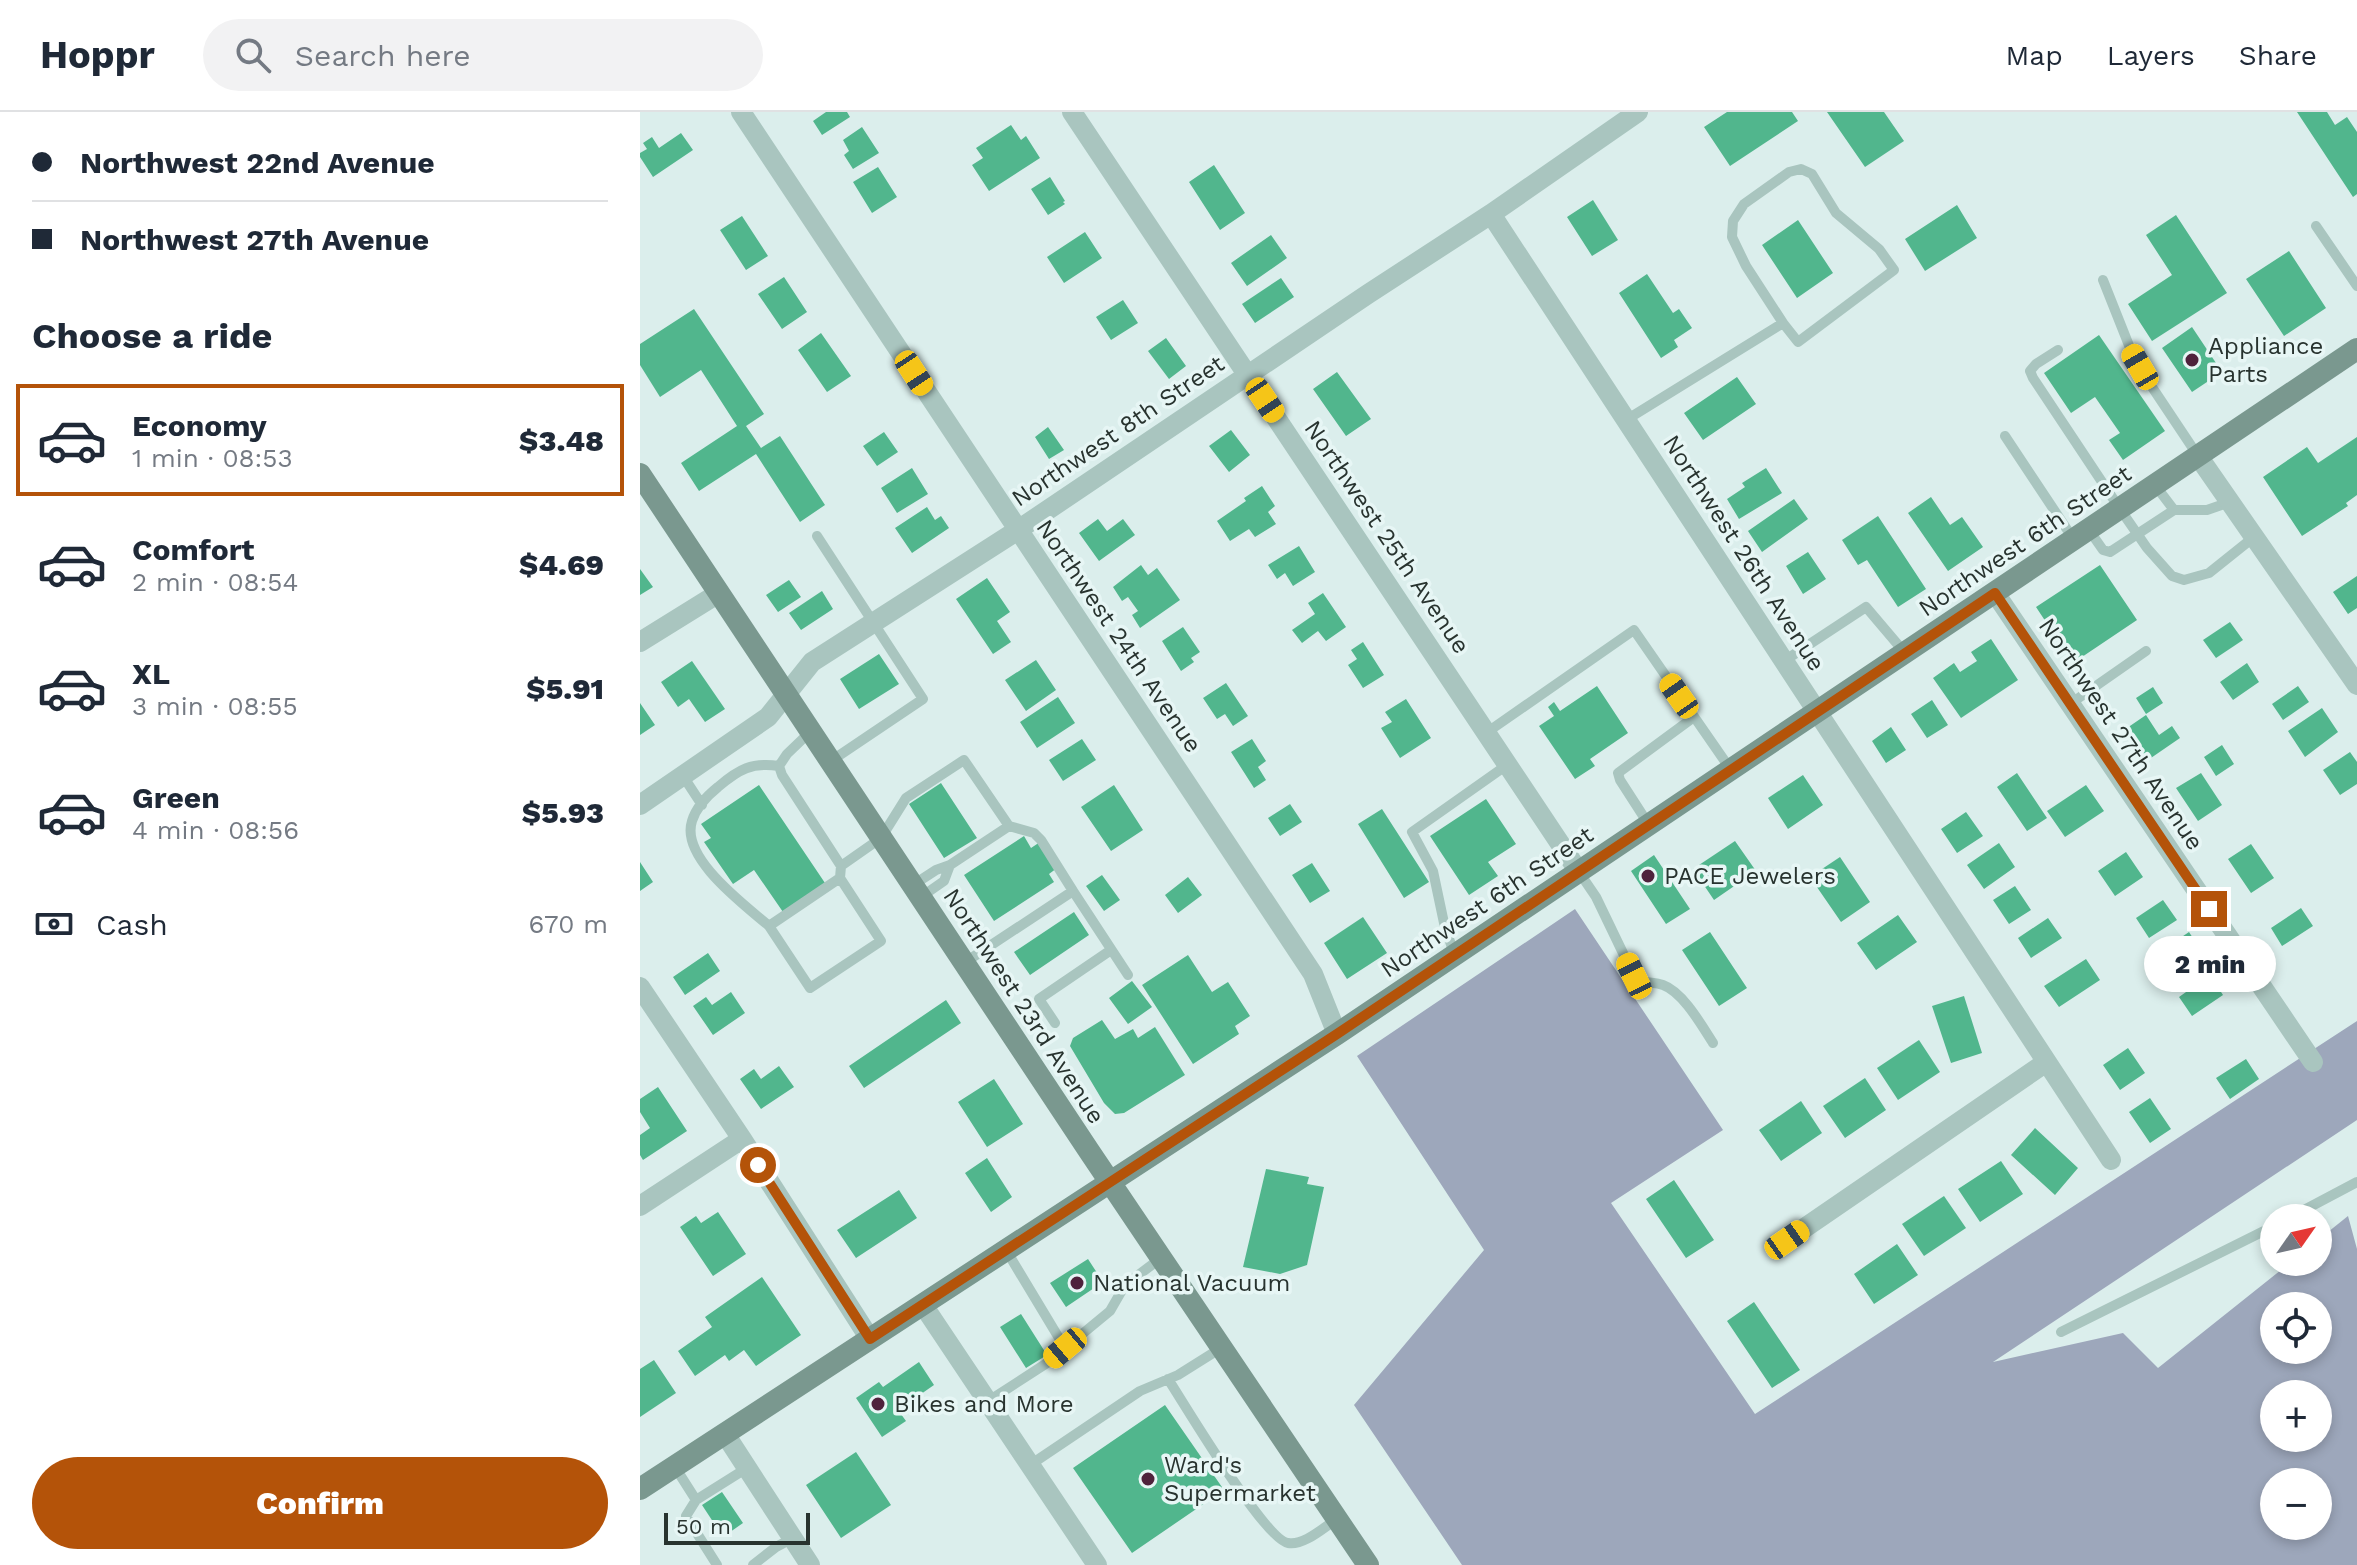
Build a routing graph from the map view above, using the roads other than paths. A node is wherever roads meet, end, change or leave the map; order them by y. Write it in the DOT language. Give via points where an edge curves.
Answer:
graph roads {
  1 [pos="741,112"];
  2 [pos="1072,112"];
  3 [pos="1638,112"];
  4 [pos="1491,214"];
  5 [pos="2316,226"];
  6 [pos="2103,280"];
  7 [pos="2357,286"];
  8 [pos="1783,323"];
  9 [pos="2357,349"];
  10 [pos="2058,350"];
  11 [pos="1248,375"];
  12 [pos="1626,420"];
  13 [pos="2005,436"];
  14 [pos="2198,456"];
  15 [pos="640,474"];
  16 [pos="2155,485"];
  17 [pos="2230,502"];
  18 [pos="2120,509"];
  19 [pos="2174,510"];
  20 [pos="1018,530"];
  21 [pos="2137,534"];
  22 [pos="2081,535"];
  23 [pos="817,536"];
  24 [pos="2254,537"];
  25 [pos="719,593"];
  26 [pos="1995,593"];
  27 [pos="873,622"];
  28 [pos="640,642"];
  29 [pos="2146,651"];
  30 [pos="1905,653"];
  31 [pos="1784,661"];
  32 [pos="2357,685"];
  33 [pos="786,695"];
  34 [pos="2070,704"];
  35 [pos="1817,712"];
  36 [pos="1694,717"];
  37 [pos="811,731"];
  38 [pos="1486,733"];
  39 [pos="830,761"];
  40 [pos="1507,765"];
  41 [pos="779,766"];
  42 [pos="1731,770"];
  43 [pos="683,776"];
  44 [pos="640,805"];
  45 [pos="702,805"];
  46 [pos="1649,825"];
  47 [pos="1009,826"];
  48 [pos="881,838"];
  49 [pos="841,866"];
  50 [pos="1579,872"];
  51 [pos="840,878"];
  52 [pos="917,891"];
  53 [pos="1073,891"];
  54 [pos="769,926"];
  55 [pos="1111,950"];
  56 [pos="1454,955"];
  57 [pos="964,963"];
  58 [pos="1128,975"];
  59 [pos="640,987"];
  60 [pos="1055,1023"];
  61 [pos="1337,1034"];
  62 [pos="1713,1043"];
  63 [pos="2313,1062"];
  64 [pos="2045,1063"];
  65 [pos="742,1139"];
  66 [pos="2111,1160"];
  67 [pos="1110,1182"];
  68 [pos="2357,1182"];
  69 [pos="2315,1204"];
  70 [pos="640,1206"];
  71 [pos="2260,1233"];
  72 [pos="1787,1240"];
  73 [pos="1006,1250"];
  74 [pos="1161,1258"];
  75 [pos="923,1305"];
  76 [pos="2061,1332"];
  77 [pos="870,1339"];
  78 [pos="1065,1348"];
  79 [pos="1221,1348"];
  80 [pos="1168,1379"];
  81 [pos="987,1402"];
  82 [pos="725,1434"];
  83 [pos="1030,1465"];
  84 [pos="675,1467"];
  85 [pos="747,1468"];
  86 [pos="640,1489"];
  87 [pos="696,1500"];
  88 [pos="1337,1519"];
  89 [pos="793,1538"];
  90 [pos="717,1565"];
  91 [pos="753,1565"];
  92 [pos="810,1565"];
  93 [pos="1097,1565"];
  94 [pos="1368,1565"];
  1 -- 20 [label="street, Northwest 24th Avenue"];
  2 -- 11 [label="street, Northwest 25th Avenue"];
  3 -- 4 [label="street, Northwest 8th Street"];
  4 -- 11 [label="street, Northwest 8th Street"];
  4 -- 12 [label="street, Northwest 26th Avenue"];
  5 -- 7 [label="lane"];
  6 -- 14 [label="lane" via="2132,353"];
  8 -- 8 [label="lane" via="1746,266 1732,237 1733,221 1767,186 1801,169 1812,174 1836,213 1879,249 1894,270 1798,342"];
  8 -- 12 [label="lane"];
  9 -- 14 [label="main road, Northwest 6th Street"];
  10 -- 18 [label="lane" via="2030,371"];
  11 -- 20 [label="street, Northwest 8th Street"];
  11 -- 38 [label="street, Northwest 25th Avenue"];
  12 -- 31 [label="street, Northwest 26th Avenue"];
  13 -- 22 [label="lane"];
  14 -- 16 [label="main road, Northwest 6th Street"];
  14 -- 17 [label="street"];
  15 -- 25 [label="main road, Northwest 23rd Avenue"];
  16 -- 18 [label="main road, Northwest 6th Street"];
  16 -- 19 [label="lane"];
  17 -- 19 [label="lane" via="2207,510"];
  17 -- 24 [label="street"];
  18 -- 21 [label="lane"];
  18 -- 22 [label="main road, Northwest 6th Street"];
  19 -- 21 [label="lane"];
  20 -- 27 [label="street, Northwest 8th Street"];
  20 -- 61 [label="street, Northwest 24th Avenue" via="1313,974"];
  21 -- 22 [label="lane" via="2110,552"];
  21 -- 24 [label="lane" via="2172,576 2184,580 2209,573"];
  22 -- 26 [label="main road, Northwest 6th Street"];
  23 -- 27 [label="lane"];
  24 -- 32 [label="street"];
  25 -- 28 [label="street"];
  25 -- 33 [label="main road, Northwest 23rd Avenue"];
  26 -- 30 [label="main road, Northwest 6th Street"];
  26 -- 34 [label="street, Northwest 27th Avenue"];
  27 -- 33 [label="street, Northwest 8th Street" via="812,662"];
  27 -- 39 [label="lane" via="923,699"];
  29 -- 34 [label="lane"];
  30 -- 31 [label="lane" via="1866,607"];
  30 -- 35 [label="main road, Northwest 6th Street"];
  31 -- 35 [label="street, Northwest 26th Avenue"];
  33 -- 37 [label="main road, Northwest 23rd Avenue"];
  33 -- 43 [label="street, Northwest 8th Street" via="768,717"];
  34 -- 63 [label="street, Northwest 27th Avenue"];
  35 -- 42 [label="main road, Northwest 6th Street"];
  35 -- 64 [label="street, Northwest 26th Avenue"];
  36 -- 38 [label="lane" via="1634,630"];
  36 -- 42 [label="lane"];
  36 -- 46 [label="lane" via="1618,773"];
  37 -- 39 [label="main road, Northwest 23rd Avenue"];
  37 -- 41 [label="lane"];
  38 -- 40 [label="street, Northwest 25th Avenue"];
  39 -- 48 [label="main road, Northwest 23rd Avenue"];
  40 -- 50 [label="street, Northwest 25th Avenue"];
  40 -- 56 [label="lane" via="1412,832 1433,871"];
  41 -- 45 [label="lane" via="762,763 747,768"];
  41 -- 49 [label="lane"];
  42 -- 46 [label="main road, Northwest 6th Street"];
  43 -- 44 [label="street, Northwest 8th Street"];
  43 -- 45 [label="lane"];
  45 -- 54 [label="lane" via="692,821 695,847 719,882"];
  46 -- 50 [label="main road, Northwest 6th Street"];
  47 -- 48 [label="lane" via="964,760 906,798"];
  47 -- 52 [label="lane" via="950,865 944,881"];
  47 -- 53 [label="lane" via="1041,840"];
  48 -- 49 [label="lane"];
  48 -- 52 [label="main road, Northwest 23rd Avenue"];
  49 -- 51 [label="lane"];
  50 -- 56 [label="main road, Northwest 6th Street"];
  50 -- 62 [label="lane" via="1634,976 1643,983 1665,985"];
  51 -- 54 [label="lane"];
  51 -- 54 [label="lane" via="881,941 810,988"];
  52 -- 57 [label="main road, Northwest 23rd Avenue"];
  53 -- 55 [label="lane"];
  53 -- 57 [label="lane"];
  55 -- 58 [label="lane"];
  55 -- 60 [label="lane" via="1039,999"];
  56 -- 61 [label="main road, Northwest 6th Street"];
  57 -- 67 [label="main road, Northwest 23rd Avenue"];
  59 -- 65 [label="street"];
  61 -- 67 [label="main road, Northwest 6th Street"];
  64 -- 66 [label="street, Northwest 26th Avenue"];
  64 -- 72 [label="street"];
  65 -- 70 [label="street"];
  65 -- 77 [label="street"];
  67 -- 73 [label="main road, Northwest 6th Street"];
  67 -- 74 [label="main road, Northwest 23rd Avenue"];
  68 -- 69 [label="lane"];
  71 -- 76 [label="lane"];
  73 -- 75 [label="main road, Northwest 6th Street"];
  73 -- 78 [label="lane"];
  74 -- 78 [label="lane" via="1125,1285 1110,1311"];
  74 -- 79 [label="main road, Northwest 23rd Avenue"];
  75 -- 77 [label="main road, Northwest 6th Street"];
  75 -- 81 [label="street"];
  77 -- 82 [label="main road, Northwest 6th Street"];
  78 -- 81 [label="lane"];
  79 -- 80 [label="lane"];
  79 -- 88 [label="main road, Northwest 23rd Avenue"];
  80 -- 83 [label="lane" via="1140,1391"];
  80 -- 88 [label="lane" via="1275,1537 1294,1543"];
  81 -- 83 [label="street"];
  82 -- 84 [label="main road, Northwest 6th Street"];
  82 -- 85 [label="street"];
  83 -- 93 [label="street"];
  84 -- 86 [label="main road, Northwest 6th Street"];
  84 -- 87 [label="lane"];
  85 -- 87 [label="lane"];
  85 -- 89 [label="street"];
  87 -- 90 [label="lane" via="686,1516"];
  88 -- 94 [label="main road, Northwest 23rd Avenue"];
  89 -- 91 [label="lane"];
  89 -- 92 [label="street"];
}
